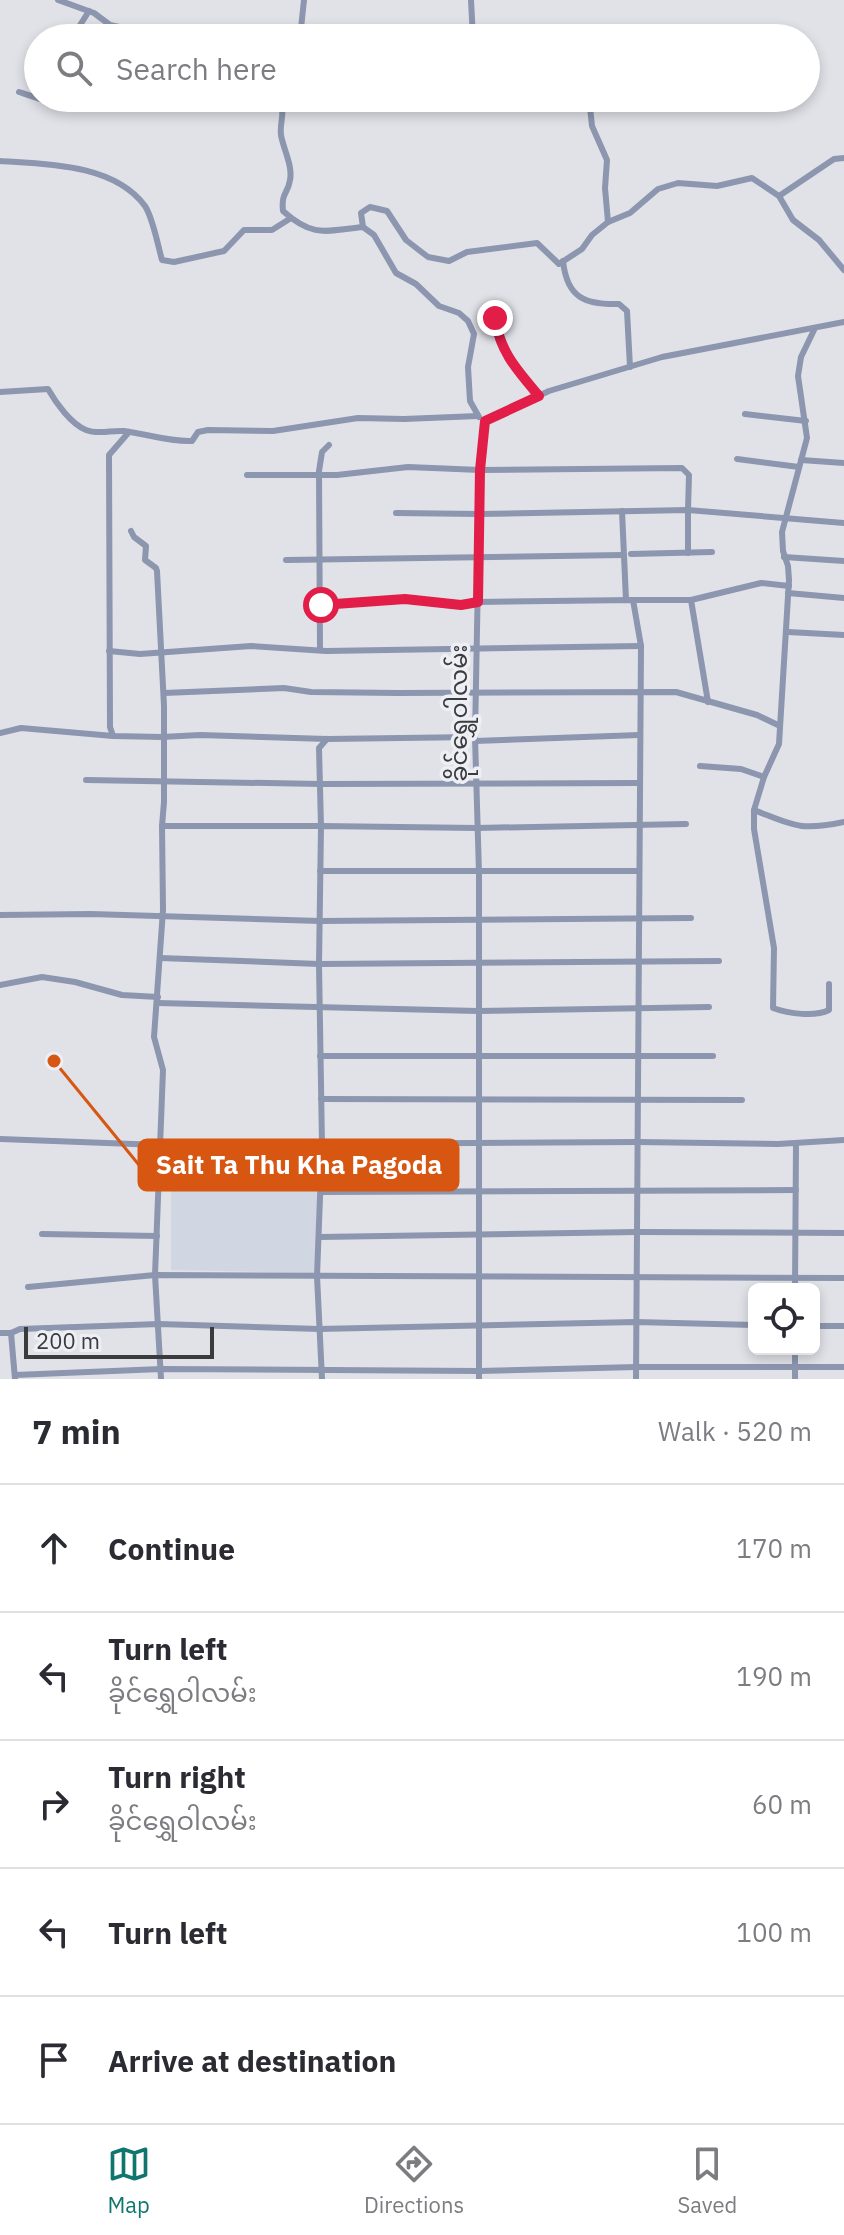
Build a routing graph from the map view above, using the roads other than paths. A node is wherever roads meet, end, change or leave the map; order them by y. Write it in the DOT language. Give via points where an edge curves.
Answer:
graph roads {
  1 [pos="58,0"];
  2 [pos="304,0"];
  3 [pos="471,0"];
  4 [pos="89,11"];
  5 [pos="81,24"];
  6 [pos="108,24"];
  7 [pos="301,24"];
  8 [pos="472,24"];
  9 [pos="19,92"];
  10 [pos="24,94"];
  11 [pos="283,112"];
  12 [pos="590,112"];
  13 [pos="844,158"];
  14 [pos="0,161"];
  15 [pos="779,196"];
  16 [pos="291,218"];
  17 [pos="363,222"];
  18 [pos="608,222"];
  19 [pos="563,261"];
  20 [pos="844,270"];
  21 [pos="490,306"];
  22 [pos="841,323"];
  23 [pos="815,328"];
  24 [pos="844,333"];
  25 [pos="630,367"];
  26 [pos="0,392"];
  27 [pos="539,396"];
  28 [pos="745,414"];
  29 [pos="478,416"];
  30 [pos="485,421"];
  31 [pos="806,421"];
  32 [pos="129,432"];
  33 [pos="329,445"];
  34 [pos="737,459"];
  35 [pos="800,463"];
  36 [pos="844,463"];
  37 [pos="480,470"];
  38 [pos="319,474"];
  39 [pos="247,475"];
  40 [pos="688,510"];
  41 [pos="622,511"];
  42 [pos="396,513"];
  43 [pos="480,514"];
  44 [pos="787,518"];
  45 [pos="844,523"];
  46 [pos="131,531"];
  47 [pos="712,552"];
  48 [pos="688,553"];
  49 [pos="627,554"];
  50 [pos="784,557"];
  51 [pos="479,558"];
  52 [pos="320,559"];
  53 [pos="286,560"];
  54 [pos="844,561"];
  55 [pos="788,590"];
  56 [pos="844,598"];
  57 [pos="629,600"];
  58 [pos="691,600"];
  59 [pos="478,602"];
  60 [pos="321,605"];
  61 [pos="788,632"];
  62 [pos="844,635"];
  63 [pos="641,646"];
  64 [pos="320,650"];
  65 [pos="476,650"];
  66 [pos="109,651"];
  67 [pos="162,652"];
  68 [pos="640,691"];
  69 [pos="164,693"];
  70 [pos="476,693"];
  71 [pos="708,702"];
  72 [pos="780,726"];
  73 [pos="0,733"];
  74 [pos="639,735"];
  75 [pos="113,736"];
  76 [pos="162,737"];
  77 [pos="327,739"];
  78 [pos="475,739"];
  79 [pos="700,766"];
  80 [pos="764,777"];
  81 [pos="86,780"];
  82 [pos="163,780"];
  83 [pos="639,783"];
  84 [pos="321,784"];
  85 [pos="477,784"];
  86 [pos="754,810"];
  87 [pos="844,822"];
  88 [pos="686,824"];
  89 [pos="162,826"];
  90 [pos="321,826"];
  91 [pos="638,826"];
  92 [pos="477,828"];
  93 [pos="320,871"];
  94 [pos="638,871"];
  95 [pos="479,873"];
  96 [pos="0,915"];
  97 [pos="163,916"];
  98 [pos="638,917"];
  99 [pos="691,918"];
  100 [pos="478,919"];
  101 [pos="320,921"];
  102 [pos="160,958"];
  103 [pos="719,961"];
  104 [pos="477,962"];
  105 [pos="637,963"];
  106 [pos="319,964"];
  107 [pos="829,984"];
  108 [pos="0,985"];
  109 [pos="158,1000"];
  110 [pos="709,1007"];
  111 [pos="319,1008"];
  112 [pos="638,1009"];
  113 [pos="478,1011"];
  114 [pos="320,1056"];
  115 [pos="479,1056"];
  116 [pos="638,1056"];
  117 [pos="713,1056"];
  118 [pos="321,1099"];
  119 [pos="478,1099"];
  120 [pos="638,1099"];
  121 [pos="742,1100"];
  122 [pos="0,1139"];
  123 [pos="844,1140"];
  124 [pos="637,1142"];
  125 [pos="479,1144"];
  126 [pos="796,1144"];
  127 [pos="160,1145"];
  128 [pos="322,1145"];
  129 [pos="796,1190"];
  130 [pos="479,1191"];
  131 [pos="637,1191"];
  132 [pos="321,1192"];
  133 [pos="637,1232"];
  134 [pos="795,1233"];
  135 [pos="844,1233"];
  136 [pos="42,1234"];
  137 [pos="478,1234"];
  138 [pos="157,1236"];
  139 [pos="320,1237"];
  140 [pos="155,1275"];
  141 [pos="317,1276"];
  142 [pos="477,1277"];
  143 [pos="637,1277"];
  144 [pos="795,1278"];
  145 [pos="844,1278"];
  146 [pos="795,1283"];
  147 [pos="28,1287"];
  148 [pos="636,1322"];
  149 [pos="159,1324"];
  150 [pos="748,1325"];
  151 [pos="820,1326"];
  152 [pos="844,1326"];
  153 [pos="478,1327"];
  154 [pos="319,1329"];
  155 [pos="0,1333"];
  156 [pos="11,1333"];
  157 [pos="795,1355"];
  158 [pos="636,1367"];
  159 [pos="795,1367"];
  160 [pos="844,1367"];
  161 [pos="161,1369"];
  162 [pos="323,1370"];
  163 [pos="479,1375"];
  164 [pos="15,1377"];
  165 [pos="161,1379"];
  166 [pos="322,1379"];
  167 [pos="636,1379"];
  168 [pos="795,1379"];
  1 -- 4 [label="street"];
  2 -- 7 [label="street"];
  3 -- 8 [label="street"];
  4 -- 5 [label="street"];
  4 -- 6 [label="street"];
  9 -- 10 [label="street"];
  11 -- 16 [label="street" via="281,137 291,180 282,199 283,211"];
  12 -- 18 [label="street" via="607,160"];
  13 -- 15 [label="street" via="834,159"];
  14 -- 16 [label="street" via="60,165 113,178 146,207 162,260 224,251 244,230 272,230"];
  15 -- 18 [label="street" via="752,178 717,186 678,183 658,189 630,213"];
  15 -- 20 [label="street" via="793,220"];
  16 -- 17 [label="street" via="315,232"];
  17 -- 19 [label="street" via="370,207 387,211 406,240 428,257 449,261 467,252 537,243 559,264"];
  17 -- 29 [label="street" via="396,273 468,321 474,334 470,401"];
  18 -- 19 [label="street"];
  19 -- 25 [label="street" via="565,279 579,298 595,305 619,304 627,311"];
  21 -- 27 [label="street" via="498,341"];
  22 -- 23 [label="street"];
  22 -- 24 [label="street"];
  23 -- 25 [label="street"];
  23 -- 31 [label="street" via="798,376"];
  25 -- 27 [label="street"];
  26 -- 32 [label="street" via="48,389 84,430"];
  27 -- 30 [label="street"];
  28 -- 31 [label="street"];
  29 -- 30 [label="street"];
  29 -- 32 [label="street" via="358,418 273,431 208,430 198,432 192,441 175,442"];
  30 -- 37 [label="street, ခိုင်ရွှေဝါလမ်း"];
  31 -- 35 [label="street"];
  32 -- 66 [label="street" via="109,455"];
  33 -- 38 [label="street" via="322,452"];
  34 -- 35 [label="street"];
  35 -- 36 [label="street"];
  35 -- 44 [label="street"];
  37 -- 38 [label="street" via="408,467"];
  37 -- 40 [label="street" via="682,468 689,475"];
  37 -- 43 [label="street, ခိုင်ရွှေဝါလမ်း"];
  38 -- 39 [label="street"];
  38 -- 52 [label="street"];
  40 -- 41 [label="street"];
  40 -- 44 [label="street"];
  40 -- 48 [label="street"];
  41 -- 43 [label="street"];
  41 -- 49 [label="street"];
  42 -- 43 [label="street"];
  43 -- 51 [label="street, ခိုင်ရွှေဝါလမ်း"];
  44 -- 45 [label="street"];
  44 -- 50 [label="street"];
  46 -- 67 [label="street" via="145,545 145,560 157,571"];
  47 -- 48 [label="street"];
  48 -- 49 [label="street"];
  49 -- 51 [label="street"];
  49 -- 57 [label="street"];
  50 -- 54 [label="street"];
  50 -- 55 [label="street"];
  51 -- 52 [label="street"];
  51 -- 59 [label="street, ခိုင်ရွှေဝါလမ်း"];
  52 -- 53 [label="street"];
  52 -- 60 [label="street"];
  55 -- 56 [label="street"];
  55 -- 58 [label="street" via="761,583"];
  55 -- 61 [label="street"];
  57 -- 58 [label="street"];
  57 -- 59 [label="street"];
  57 -- 63 [label="street"];
  58 -- 71 [label="street"];
  59 -- 60 [label="street" via="405,599"];
  59 -- 65 [label="street, ခိုင်ရွှေဝါလမ်း"];
  60 -- 64 [label="street"];
  61 -- 62 [label="street"];
  61 -- 72 [label="street"];
  63 -- 65 [label="street"];
  63 -- 68 [label="street"];
  64 -- 65 [label="street"];
  64 -- 67 [label="street" via="251,646"];
  65 -- 70 [label="street, ခိုင်ရွှေဝါလမ်း"];
  66 -- 67 [label="street"];
  66 -- 75 [label="street"];
  67 -- 69 [label="street"];
  68 -- 70 [label="street"];
  68 -- 71 [label="street" via="676,692"];
  68 -- 74 [label="street"];
  69 -- 70 [label="street" via="284,688"];
  69 -- 76 [label="street"];
  70 -- 78 [label="street, ခိုင်ရွှေဝါလမ်း"];
  71 -- 72 [label="street"];
  72 -- 80 [label="street" via="779,744"];
  73 -- 75 [label="street" via="21,728"];
  74 -- 78 [label="street"];
  74 -- 83 [label="street"];
  75 -- 76 [label="street"];
  76 -- 77 [label="street"];
  76 -- 82 [label="street"];
  77 -- 78 [label="street"];
  77 -- 84 [label="street" via="319,748"];
  78 -- 85 [label="street, ခိုင်ရွှေဝါလမ်း"];
  79 -- 80 [label="street"];
  80 -- 86 [label="street"];
  81 -- 82 [label="street"];
  82 -- 84 [label="street"];
  82 -- 89 [label="street"];
  83 -- 85 [label="street"];
  83 -- 91 [label="street"];
  84 -- 85 [label="street"];
  84 -- 90 [label="street"];
  85 -- 92 [label="street, ခိုင်ရွှေဝါလမ်း"];
  86 -- 87 [label="street" via="813,829"];
  86 -- 107 [label="street" via="774,948 771,1004 781,1011 825,1013"];
  88 -- 91 [label="street"];
  89 -- 90 [label="street"];
  89 -- 97 [label="street"];
  90 -- 92 [label="street"];
  90 -- 93 [label="street"];
  91 -- 92 [label="street"];
  91 -- 94 [label="street"];
  92 -- 95 [label="street, ခိုင်ရွှေဝါလမ်း"];
  93 -- 95 [label="street"];
  93 -- 101 [label="street"];
  94 -- 95 [label="street"];
  94 -- 98 [label="street"];
  95 -- 100 [label="street, ခိုင်ရွှေဝါလမ်း"];
  96 -- 97 [label="street"];
  97 -- 101 [label="street"];
  97 -- 102 [label="street"];
  98 -- 99 [label="street"];
  98 -- 100 [label="street"];
  98 -- 105 [label="street"];
  100 -- 101 [label="street"];
  100 -- 104 [label="street, ခိုင်ရွှေဝါလမ်း"];
  101 -- 106 [label="street"];
  102 -- 106 [label="street"];
  102 -- 109 [label="street"];
  103 -- 105 [label="street"];
  104 -- 105 [label="street"];
  104 -- 106 [label="street"];
  104 -- 113 [label="street, ခိုင်ရွှေဝါလမ်း"];
  105 -- 112 [label="street"];
  106 -- 111 [label="street"];
  108 -- 109 [label="street" via="42,977"];
  109 -- 111 [label="street"];
  109 -- 127 [label="street" via="154,1037 163,1070"];
  110 -- 112 [label="street"];
  111 -- 113 [label="street"];
  111 -- 114 [label="street"];
  112 -- 113 [label="street"];
  112 -- 116 [label="street"];
  113 -- 115 [label="street, ခိုင်ရွှေဝါလမ်း"];
  114 -- 115 [label="street"];
  114 -- 118 [label="street"];
  115 -- 116 [label="street"];
  115 -- 119 [label="street, ခိုင်ရွှေဝါလမ်း"];
  116 -- 117 [label="street"];
  116 -- 120 [label="street"];
  118 -- 119 [label="street"];
  118 -- 128 [label="street"];
  119 -- 120 [label="street"];
  119 -- 125 [label="street, ခိုင်ရွှေဝါလမ်း"];
  120 -- 121 [label="street"];
  120 -- 124 [label="street"];
  122 -- 127 [label="street"];
  123 -- 126 [label="street"];
  124 -- 125 [label="street"];
  124 -- 126 [label="street"];
  124 -- 131 [label="street"];
  125 -- 128 [label="street"];
  125 -- 130 [label="street, ခိုင်ရွှေဝါလမ်း"];
  126 -- 129 [label="street"];
  127 -- 128 [label="street"];
  127 -- 138 [label="street"];
  128 -- 132 [label="street"];
  129 -- 131 [label="street"];
  129 -- 134 [label="street"];
  130 -- 131 [label="street"];
  130 -- 132 [label="street"];
  130 -- 137 [label="street, ခိုင်ရွှေဝါလမ်း"];
  131 -- 133 [label="street"];
  132 -- 139 [label="street"];
  133 -- 134 [label="street"];
  133 -- 137 [label="street"];
  133 -- 143 [label="street"];
  134 -- 135 [label="street"];
  134 -- 144 [label="street"];
  136 -- 138 [label="street"];
  137 -- 139 [label="street"];
  137 -- 142 [label="street, ခိုင်ရွှေဝါလမ်း"];
  138 -- 140 [label="street"];
  139 -- 141 [label="street"];
  140 -- 141 [label="street"];
  140 -- 147 [label="street"];
  140 -- 149 [label="street"];
  141 -- 142 [label="street"];
  141 -- 154 [label="street"];
  142 -- 143 [label="street"];
  142 -- 153 [label="street, ခိုင်ရွှေဝါလမ်း"];
  143 -- 144 [label="street"];
  143 -- 148 [label="street"];
  144 -- 145 [label="street"];
  144 -- 146 [label="street"];
  148 -- 150 [label="street"];
  148 -- 153 [label="street"];
  148 -- 158 [label="street"];
  149 -- 154 [label="street"];
  149 -- 156 [label="street"];
  149 -- 161 [label="street"];
  151 -- 152 [label="street"];
  153 -- 154 [label="street"];
  153 -- 163 [label="street, ခိုင်ရွှေဝါလမ်း"];
  154 -- 162 [label="street"];
  155 -- 156 [label="street"];
  156 -- 164 [label="street"];
  157 -- 159 [label="street"];
  158 -- 159 [label="street"];
  158 -- 163 [label="street"];
  158 -- 167 [label="street"];
  159 -- 160 [label="street"];
  159 -- 168 [label="street"];
  161 -- 162 [label="street"];
  161 -- 164 [label="street"];
  161 -- 165 [label="street"];
  162 -- 163 [label="street"];
  162 -- 166 [label="street"];
}
